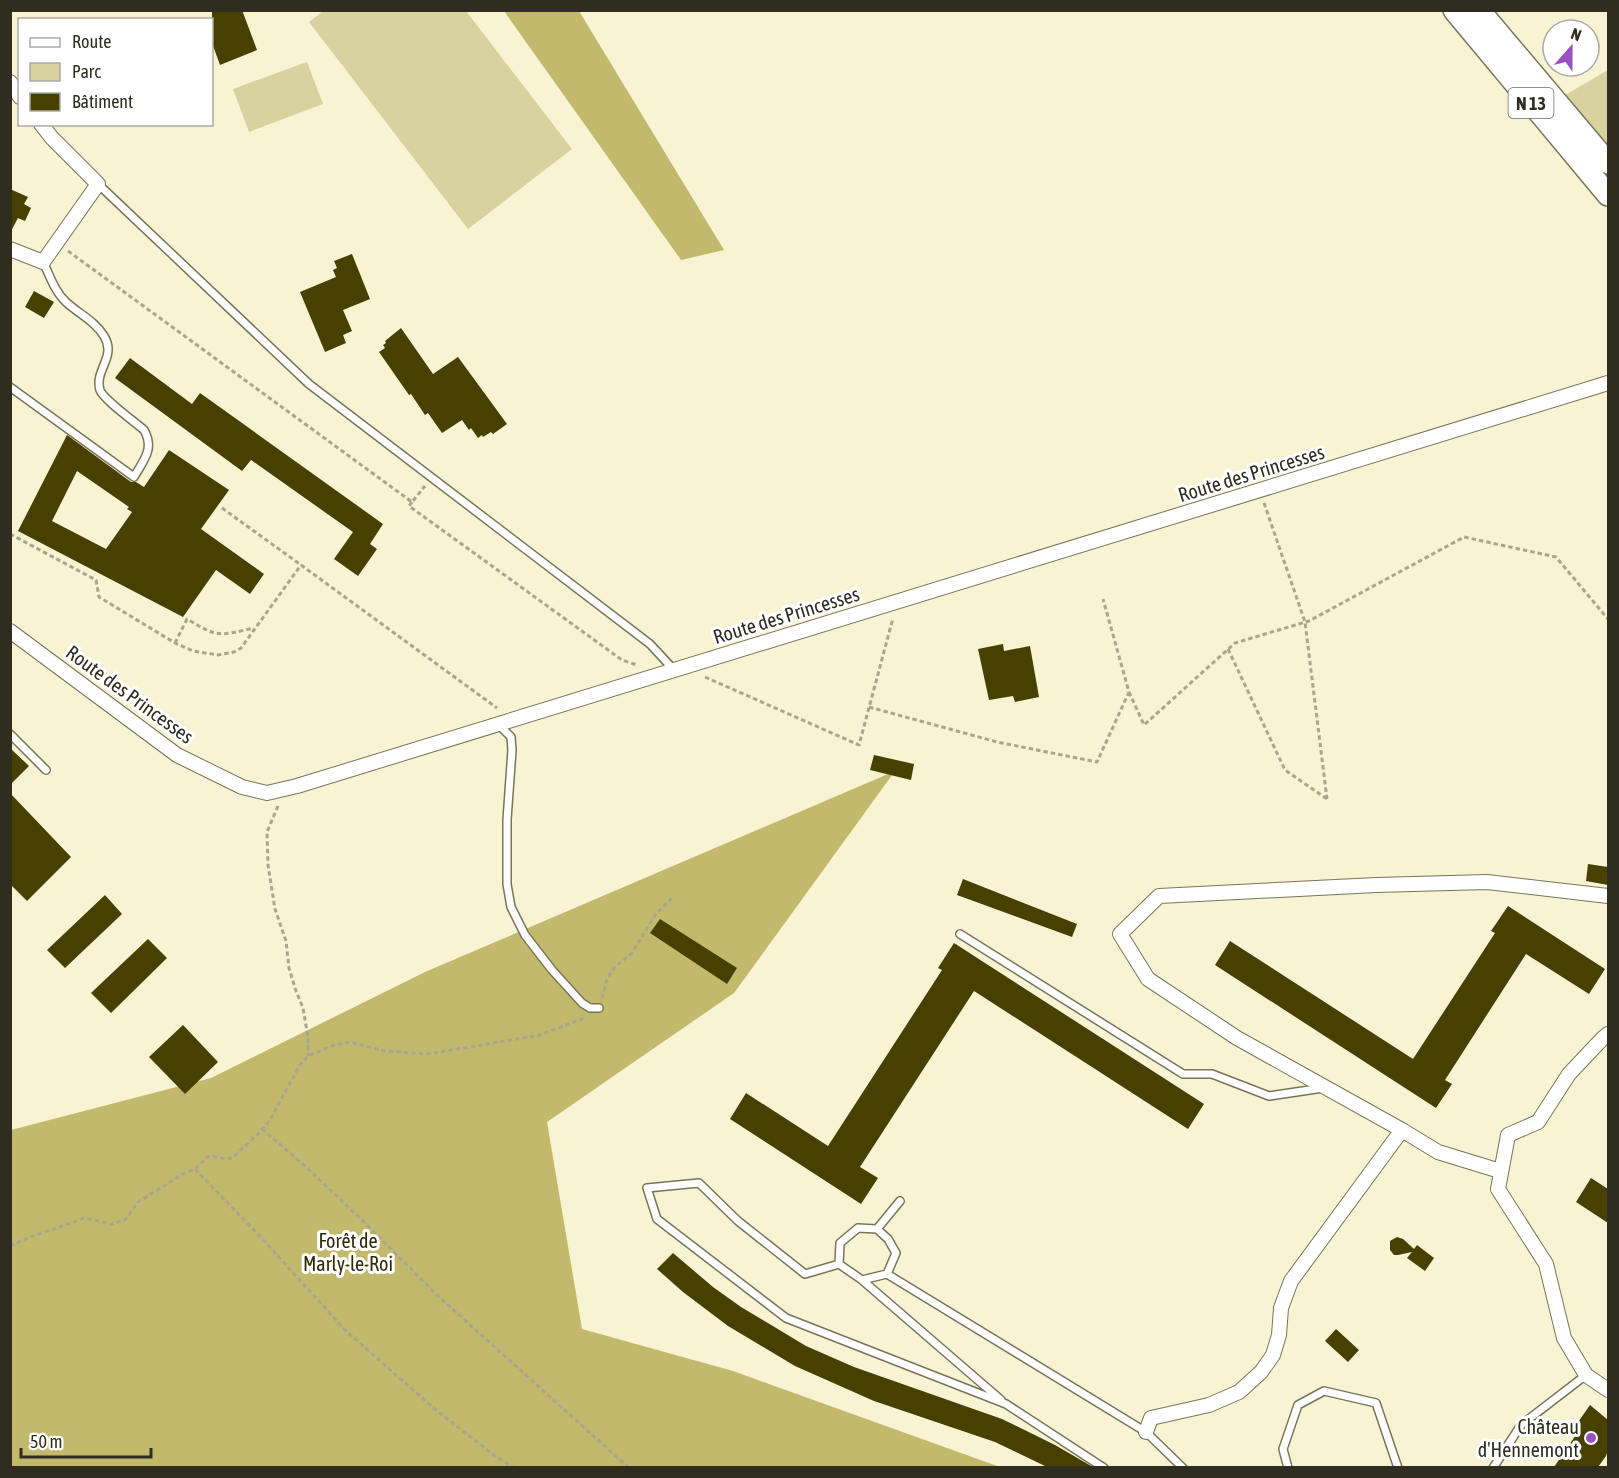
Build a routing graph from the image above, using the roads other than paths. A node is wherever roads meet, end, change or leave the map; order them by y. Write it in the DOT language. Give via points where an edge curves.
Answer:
graph roads {
  1 [pos="1454,10"];
  2 [pos="1479,10"];
  3 [pos="43,126"];
  4 [pos="1608,164"];
  5 [pos="99,184"];
  6 [pos="1608,195"];
  7 [pos="10,249"];
  8 [pos="43,262"];
  9 [pos="1608,383"];
  10 [pos="10,387"];
  11 [pos="10,631"];
  12 [pos="673,670"];
  13 [pos="501,719"];
  14 [pos="10,735"];
  15 [pos="46,771"];
  16 [pos="1608,896"];
  17 [pos="960,934"];
  18 [pos="599,1008"];
  19 [pos="1608,1034"];
  20 [pos="1326,1088"];
  21 [pos="1402,1130"];
  22 [pos="1500,1171"];
  23 [pos="900,1201"];
  24 [pos="877,1229"];
  25 [pos="839,1264"];
  26 [pos="887,1274"];
  27 [pos="862,1280"];
  28 [pos="1586,1375"];
  29 [pos="1608,1390"];
  30 [pos="1006,1404"];
  31 [pos="1146,1432"];
  32 [pos="1104,1467"];
  33 [pos="1184,1467"];
  34 [pos="1288,1467"];
  35 [pos="1398,1467"];
  36 [pos="1493,1467"];
  1 -- 6 [label="main road, N 13"];
  2 -- 4 [label="main road, N 13"];
  3 -- 5 [label="street"];
  5 -- 8 [label="street"];
  5 -- 12 [label="lane" via="309,384 650,644"];
  7 -- 8 [label="street"];
  8 -- 10 [label="lane" via="67,303 93,323 108,344 109,355 99,389 148,437 147,453 134,477"];
  9 -- 12 [label="street, Route des Princesses"];
  11 -- 13 [label="street, Route des Princesses" via="177,755 242,787 267,793"];
  12 -- 13 [label="street, Route des Princesses"];
  13 -- 18 [label="lane" via="511,738 512,750 507,819 511,907 525,935 552,970 582,1003"];
  14 -- 15 [label="lane"];
  16 -- 20 [label="street" via="1487,882 1159,896 1120,934 1148,979 1237,1038"];
  17 -- 20 [label="lane" via="1183,1074 1212,1074 1269,1096"];
  19 -- 22 [label="street" via="1569,1074 1538,1122 1508,1135"];
  20 -- 21 [label="street"];
  21 -- 22 [label="street" via="1438,1152"];
  21 -- 31 [label="street" via="1292,1281 1281,1308 1273,1355 1261,1372 1239,1392 1209,1405 1151,1418"];
  22 -- 28 [label="street" via="1498,1189 1546,1264 1564,1338"];
  23 -- 24 [label="lane"];
  24 -- 25 [label="lane" via="858,1228 840,1243"];
  24 -- 26 [label="lane" via="896,1252"];
  25 -- 27 [label="lane"];
  25 -- 30 [label="lane" via="805,1274 738,1221 699,1183 647,1188 657,1219 786,1318"];
  26 -- 27 [label="lane"];
  26 -- 31 [label="lane"];
  27 -- 30 [label="lane"];
  28 -- 29 [label="street"];
  28 -- 36 [label="lane" via="1521,1425"];
  30 -- 32 [label="lane"];
  31 -- 33 [label="lane"];
  34 -- 35 [label="lane" via="1282,1449 1298,1405 1324,1391 1376,1403"];
}
